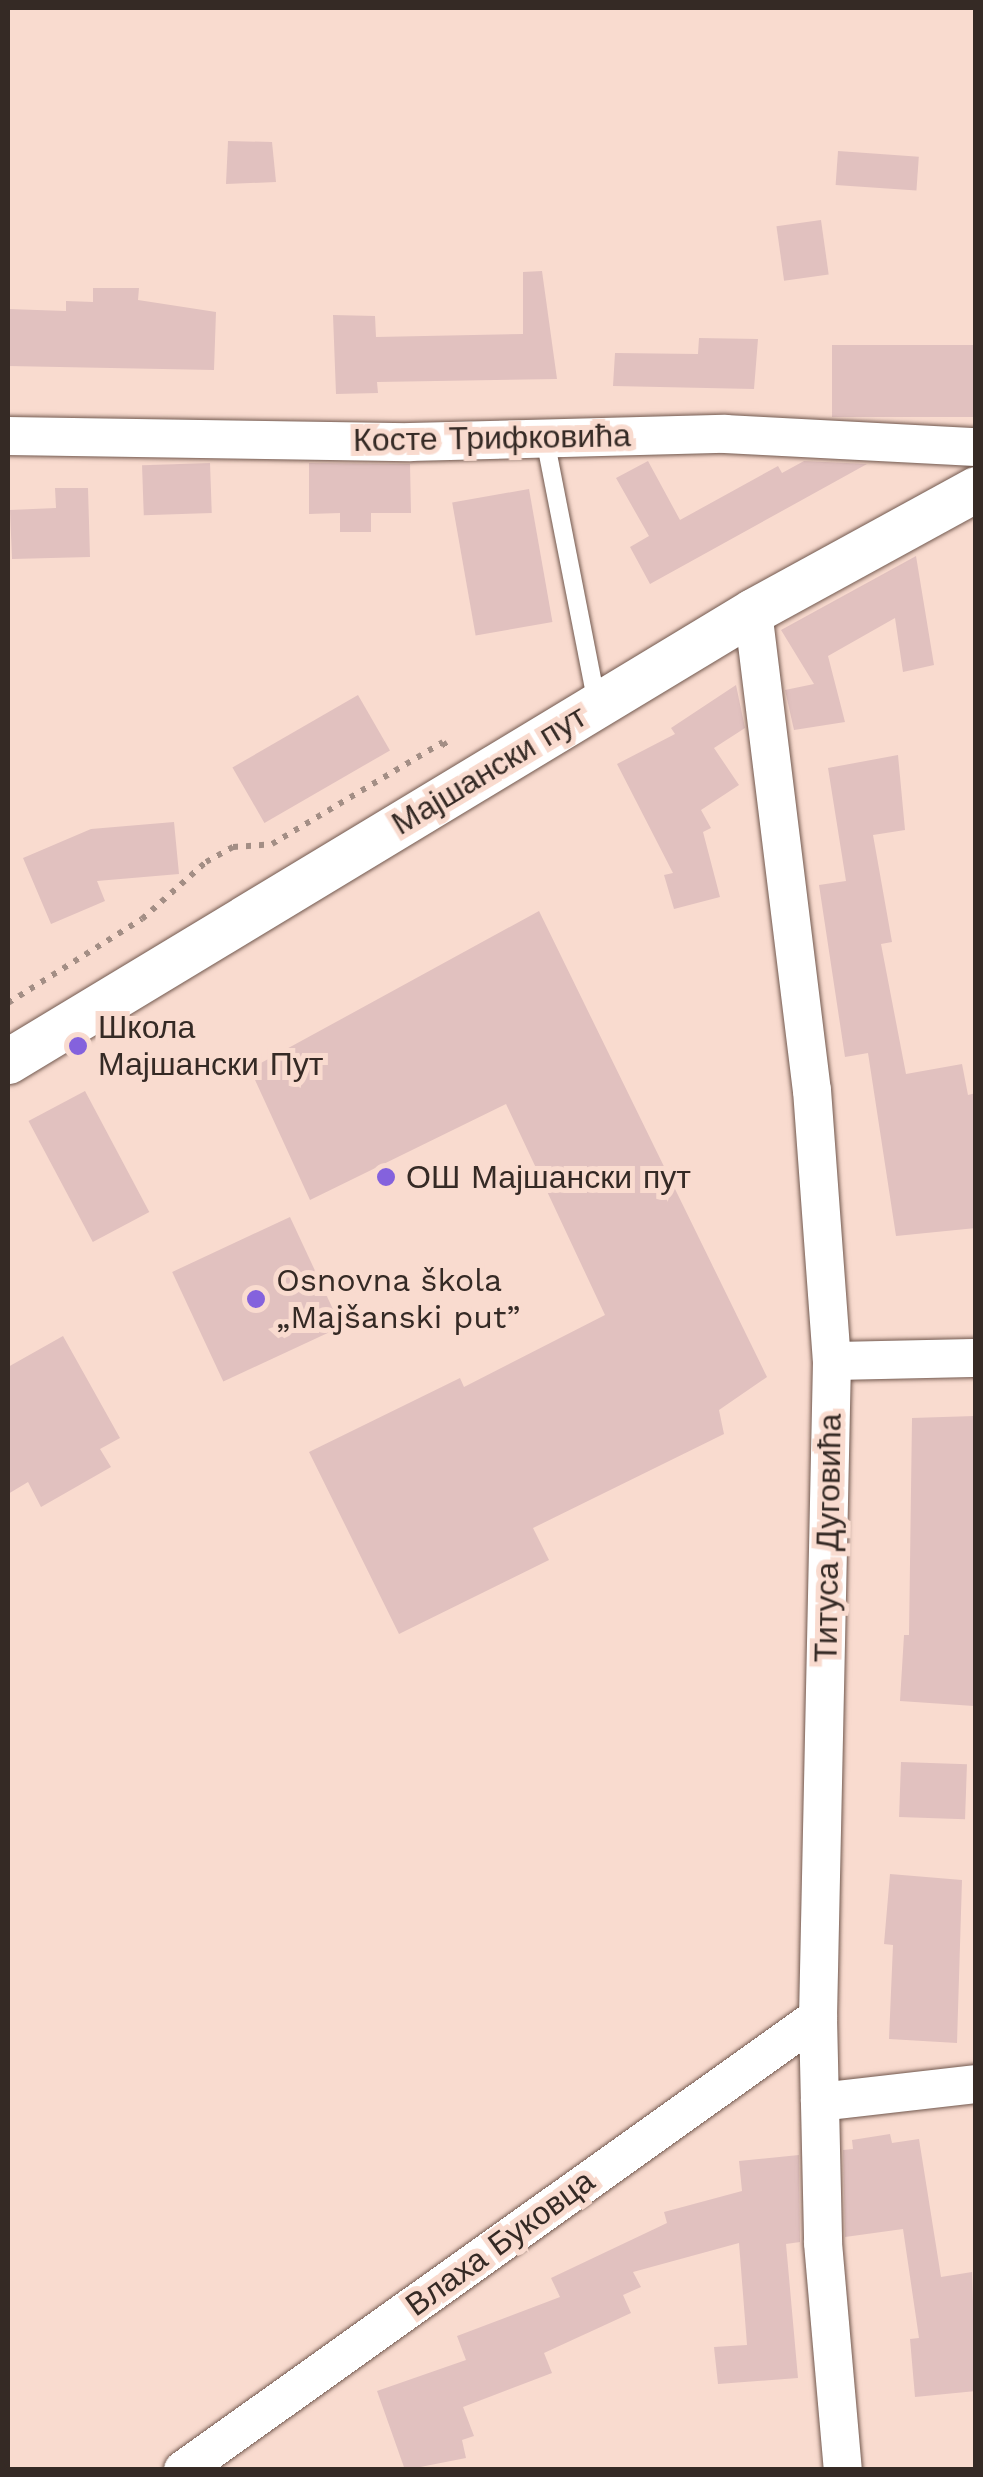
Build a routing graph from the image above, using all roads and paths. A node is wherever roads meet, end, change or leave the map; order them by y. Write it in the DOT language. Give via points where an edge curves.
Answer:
graph roads {
  1 [pos="8,436"];
  2 [pos="546,438"];
  3 [pos="976,447"];
  4 [pos="976,489"];
  5 [pos="753,611"];
  6 [pos="597,705"];
  7 [pos="444,742"];
  8 [pos="8,1003"];
  9 [pos="8,1061"];
  10 [pos="976,1358"];
  11 [pos="832,1360"];
  12 [pos="818,2017"];
  13 [pos="976,2084"];
  14 [pos="820,2102"];
  15 [pos="183,2470"];
  16 [pos="843,2470"];
  1 -- 2 [label="street, Косте Трифковића"];
  2 -- 3 [label="street, Косте Трифковића" via="724,434"];
  2 -- 6 [label="lane"];
  4 -- 5 [label="street, Мајшански пут"];
  5 -- 6 [label="street, Мајшански пут"];
  5 -- 11 [label="street, Титуса Дуговића" via="812,1090"];
  6 -- 9 [label="street, Мајшански пут"];
  7 -- 8 [label="path" via="272,844 234,848 206,862 142,920"];
  10 -- 11 [label="street"];
  11 -- 12 [label="street, Титуса Дуговића"];
  12 -- 14 [label="street, Титуса Дуговића"];
  12 -- 15 [label="street, Влаха Буковца"];
  13 -- 14 [label="street"];
  14 -- 16 [label="street, Титуса Дуговића" via="823,2243"];
}
